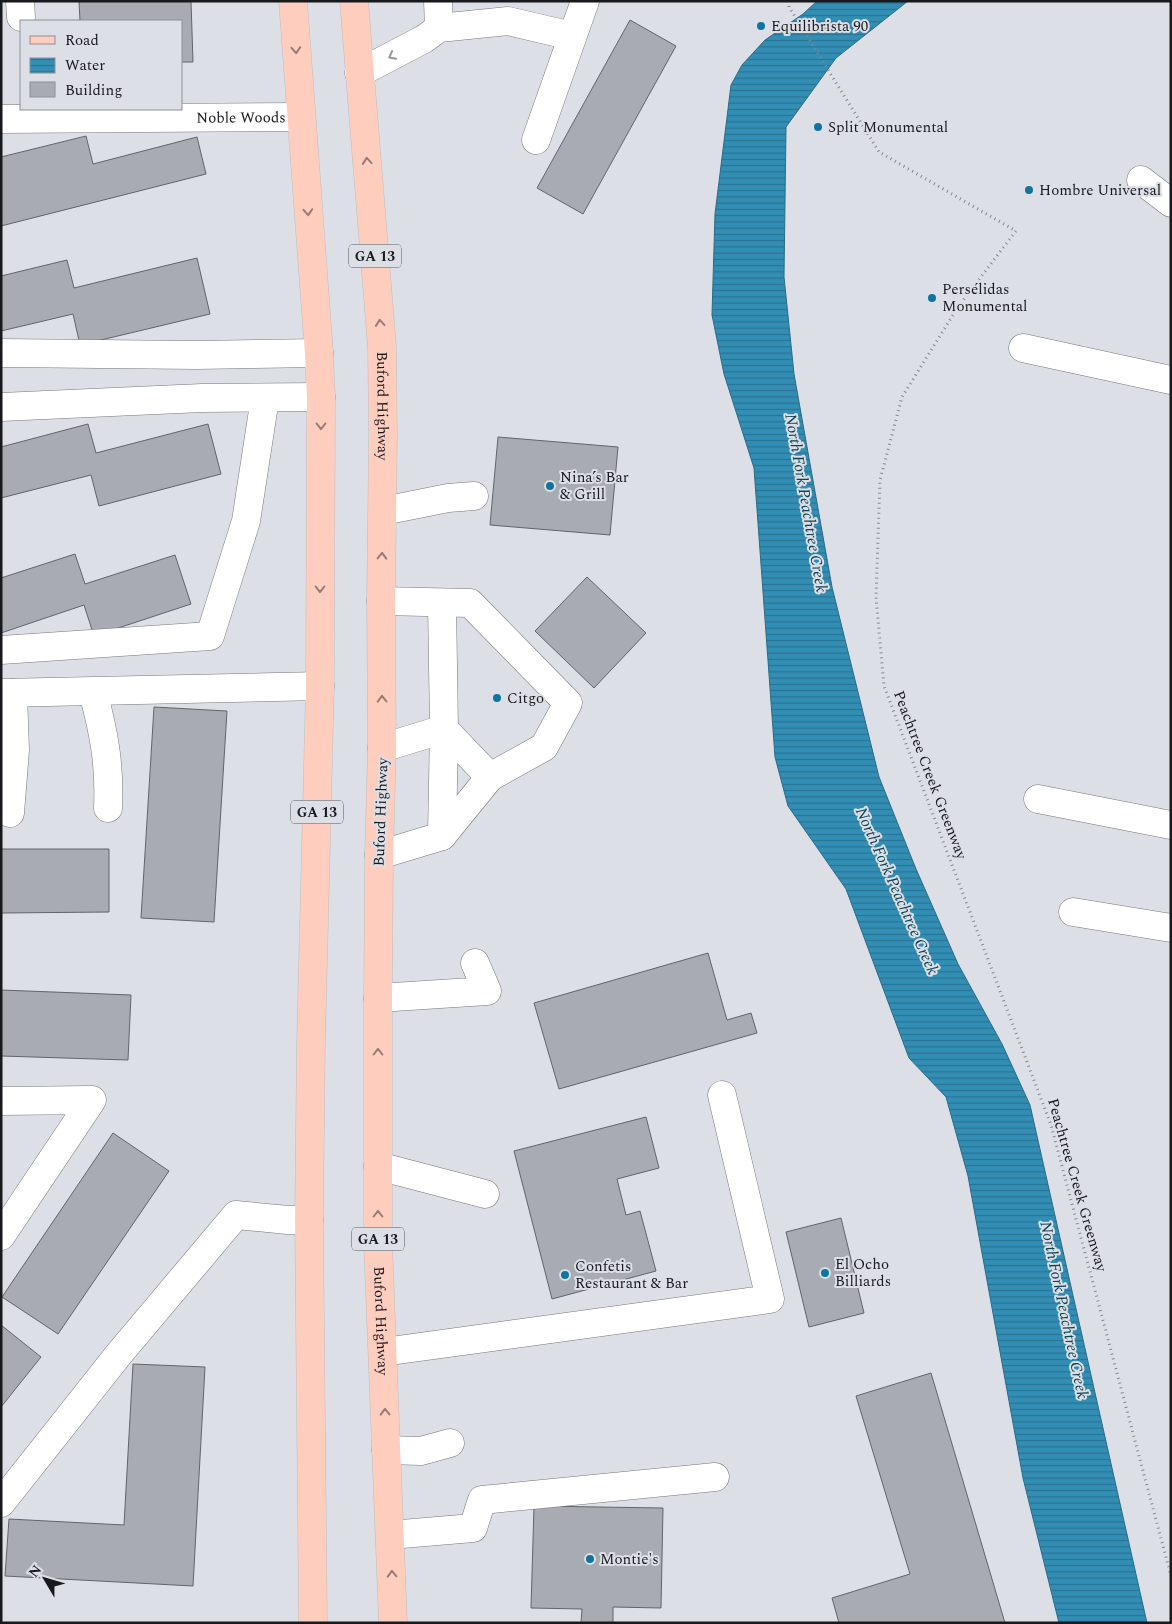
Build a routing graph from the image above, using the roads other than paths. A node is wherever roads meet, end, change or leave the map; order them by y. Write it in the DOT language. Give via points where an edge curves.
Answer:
graph roads {
  1 [pos="293,1"];
  2 [pos="354,1"];
  3 [pos="438,1"];
  4 [pos="585,1"];
  5 [pos="439,28"];
  6 [pos="572,36"];
  7 [pos="359,73"];
  8 [pos="301,117"];
  9 [pos="1,119"];
  10 [pos="536,140"];
  11 [pos="1141,180"];
  12 [pos="1171,203"];
  13 [pos="1023,348"];
  14 [pos="1,353"];
  15 [pos="319,353"];
  16 [pos="1171,380"];
  17 [pos="320,397"];
  18 [pos="265,398"];
  19 [pos="1,407"];
  20 [pos="474,496"];
  21 [pos="383,512"];
  22 [pos="380,601"];
  23 [pos="442,603"];
  24 [pos="1,650"];
  25 [pos="320,686"];
  26 [pos="93,692"];
  27 [pos="7,693"];
  28 [pos="444,729"];
  29 [pos="382,748"];
  30 [pos="490,777"];
  31 [pos="1038,799"];
  32 [pos="108,808"];
  33 [pos="10,813"];
  34 [pos="1171,825"];
  35 [pos="442,836"];
  36 [pos="379,854"];
  37 [pos="1073,912"];
  38 [pos="1171,928"];
  39 [pos="476,963"];
  40 [pos="378,998"];
  41 [pos="722,1095"];
  42 [pos="1,1101"];
  43 [pos="378,1166"];
  44 [pos="485,1194"];
  45 [pos="309,1220"];
  46 [pos="1,1236"];
  47 [pos="383,1352"];
  48 [pos="450,1442"];
  49 [pos="386,1450"];
  50 [pos="716,1477"];
  51 [pos="1,1503"];
  52 [pos="390,1535"];
  53 [pos="312,1623"];
  54 [pos="394,1623"];
  1 -- 8 [label="main road, GA 13, one-way"];
  2 -- 7 [label="main road, Buford Highway / GA 13"];
  3 -- 5 [label="street"];
  4 -- 6 [label="street"];
  5 -- 6 [label="street" via="508,21"];
  5 -- 7 [label="street, one-way"];
  6 -- 10 [label="street"];
  21 -- 7 [label="main road, Buford Highway / GA 13, one-way" via="382,347"];
  8 -- 9 [label="street, Noble Woods"];
  8 -- 15 [label="main road, GA 13, one-way"];
  11 -- 12 [label="street"];
  13 -- 16 [label="street"];
  14 -- 15 [label="street"];
  15 -- 17 [label="main road, GA 13"];
  17 -- 18 [label="street"];
  17 -- 25 [label="main road, GA 13, one-way"];
  18 -- 19 [label="street"];
  18 -- 24 [label="street" via="246,521 210,636"];
  20 -- 21 [label="street" via="448,498"];
  22 -- 21 [label="main road, Buford Highway / GA 13, one-way"];
  22 -- 23 [label="street"];
  29 -- 22 [label="main road, Buford Highway / GA 13, one-way"];
  23 -- 28 [label="street"];
  23 -- 30 [label="street" via="470,603 568,703 544,747"];
  25 -- 26 [label="street"];
  25 -- 45 [label="main road, GA 13"];
  26 -- 27 [label="street"];
  26 -- 32 [label="street" via="104,736 109,780"];
  27 -- 33 [label="street" via="15,750"];
  28 -- 29 [label="street"];
  28 -- 30 [label="street"];
  28 -- 35 [label="street"];
  29 -- 36 [label="main road, Buford Highway / GA 13"];
  30 -- 35 [label="street"];
  31 -- 34 [label="street"];
  35 -- 36 [label="street"];
  36 -- 40 [label="main road, Buford Highway / GA 13"];
  37 -- 38 [label="street"];
  39 -- 40 [label="street" via="487,991"];
  43 -- 40 [label="main road, Buford Highway / GA 13, one-way"];
  41 -- 47 [label="street" via="770,1299"];
  42 -- 46 [label="street" via="92,1100"];
  43 -- 44 [label="street"];
  47 -- 43 [label="main road, Buford Highway / GA 13, one-way"];
  45 -- 51 [label="street" via="236,1215"];
  45 -- 53 [label="main road, GA 13"];
  49 -- 47 [label="main road, Buford Highway / GA 13, one-way"];
  48 -- 49 [label="street" via="421,1451"];
  49 -- 52 [label="main road, Buford Highway / GA 13"];
  50 -- 52 [label="street" via="482,1500 473,1528"];
  54 -- 52 [label="main road, Buford Highway / GA 13, one-way"];
}
